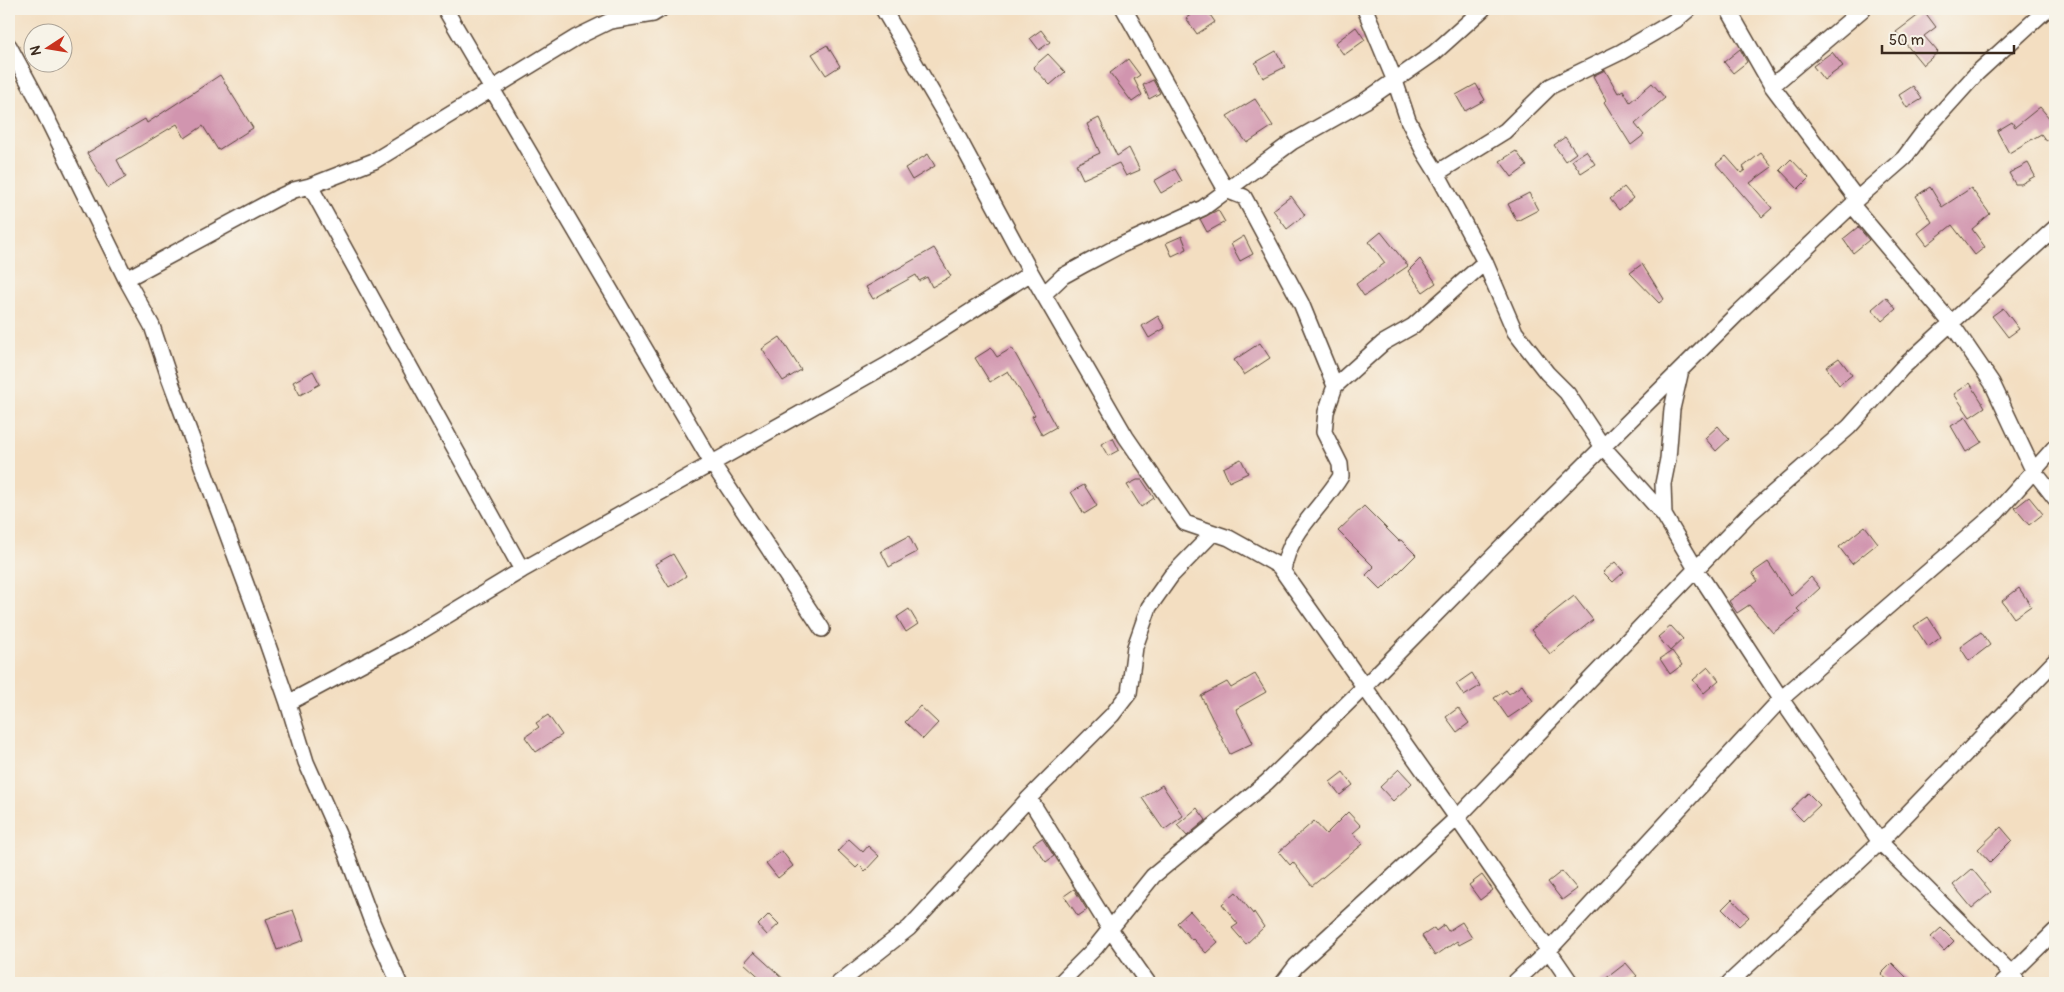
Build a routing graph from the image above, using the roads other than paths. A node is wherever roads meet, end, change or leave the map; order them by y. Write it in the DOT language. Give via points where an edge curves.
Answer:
graph roads {
  1 [pos="445,9"];
  2 [pos="882,9"];
  3 [pos="1124,9"];
  4 [pos="1365,9"];
  5 [pos="1483,9"];
  6 [pos="1689,9"];
  7 [pos="1728,9"];
  8 [pos="1863,9"];
  9 [pos="2047,9"];
  10 [pos="655,10"];
  11 [pos="9,46"];
  12 [pos="1394,81"];
  13 [pos="1772,86"];
  14 [pos="492,88"];
  15 [pos="1437,173"];
  16 [pos="310,186"];
  17 [pos="1226,190"];
  18 [pos="1855,202"];
  19 [pos="2055,228"];
  20 [pos="1485,262"];
  21 [pos="1031,273"];
  22 [pos="126,279"];
  23 [pos="1044,294"];
  24 [pos="1951,323"];
  25 [pos="1681,370"];
  26 [pos="1335,386"];
  27 [pos="1603,447"];
  28 [pos="2055,447"];
  29 [pos="712,463"];
  30 [pos="2033,470"];
  31 [pos="2055,498"];
  32 [pos="1664,515"];
  33 [pos="1213,533"];
  34 [pos="522,570"];
  35 [pos="1696,570"];
  36 [pos="1283,571"];
  37 [pos="822,629"];
  38 [pos="2055,661"];
  39 [pos="1364,687"];
  40 [pos="1780,699"];
  41 [pos="288,703"];
  42 [pos="1029,798"];
  43 [pos="1457,818"];
  44 [pos="1880,842"];
  45 [pos="1110,929"];
  46 [pos="2055,931"];
  47 [pos="1548,951"];
  48 [pos="2010,980"];
  49 [pos="399,983"];
  50 [pos="839,983"];
  51 [pos="1060,983"];
  52 [pos="1148,983"];
  53 [pos="1283,983"];
  54 [pos="1514,983"];
  55 [pos="1571,983"];
  56 [pos="1729,983"];
  1 -- 14 [label="street"];
  2 -- 21 [label="street" via="953,128"];
  3 -- 17 [label="street"];
  4 -- 12 [label="street"];
  5 -- 12 [label="street" via="1434,53"];
  6 -- 15 [label="street" via="1621,52 1551,86 1505,131"];
  7 -- 13 [label="street"];
  8 -- 13 [label="street"];
  9 -- 18 [label="street" via="1977,73 1904,158"];
  10 -- 14 [label="street" via="610,21"];
  11 -- 22 [label="street"];
  12 -- 15 [label="street" via="1408,120"];
  12 -- 17 [label="street" via="1292,142"];
  13 -- 18 [label="street"];
  14 -- 16 [label="street" via="374,161"];
  14 -- 29 [label="street"];
  15 -- 20 [label="street"];
  16 -- 22 [label="street" via="277,198"];
  16 -- 34 [label="street"];
  17 -- 23 [label="street" via="1203,208 1076,268"];
  17 -- 26 [label="street" via="1244,197 1300,303"];
  18 -- 24 [label="street"];
  18 -- 25 [label="street"];
  19 -- 24 [label="street"];
  20 -- 26 [label="street" via="1413,326 1383,343"];
  20 -- 27 [label="street" via="1515,332 1567,393"];
  21 -- 23 [label="street"];
  21 -- 29 [label="street" via="888,365"];
  22 -- 41 [label="street" via="152,326"];
  23 -- 33 [label="street" via="1126,437 1184,523"];
  24 -- 30 [label="street" via="1992,383"];
  24 -- 35 [label="street" via="1902,368 1849,427 1748,516"];
  25 -- 27 [label="street"];
  25 -- 32 [label="street" via="1672,409 1663,484"];
  26 -- 36 [label="street" via="1326,412 1324,432 1340,464 1341,476 1293,539"];
  27 -- 32 [label="street"];
  27 -- 39 [label="street"];
  28 -- 30 [label="street"];
  29 -- 34 [label="street"];
  29 -- 37 [label="street"];
  30 -- 31 [label="street"];
  30 -- 40 [label="street" via="1997,512"];
  32 -- 35 [label="street"];
  33 -- 36 [label="street" via="1248,548"];
  33 -- 42 [label="street" via="1172,576 1149,607 1135,647 1129,694"];
  34 -- 41 [label="street" via="408,639"];
  35 -- 40 [label="street"];
  35 -- 43 [label="street"];
  36 -- 39 [label="street"];
  38 -- 44 [label="street"];
  39 -- 43 [label="street"];
  39 -- 45 [label="street" via="1267,782 1153,876"];
  40 -- 44 [label="street"];
  40 -- 47 [label="street"];
  41 -- 49 [label="street" via="306,762"];
  42 -- 45 [label="street"];
  42 -- 50 [label="street" via="908,928"];
  43 -- 47 [label="street"];
  43 -- 53 [label="street" via="1296,966"];
  44 -- 48 [label="street"];
  44 -- 56 [label="street"];
  45 -- 51 [label="street"];
  45 -- 52 [label="street"];
  46 -- 48 [label="street"];
  47 -- 54 [label="street"];
  47 -- 55 [label="street"];
}
